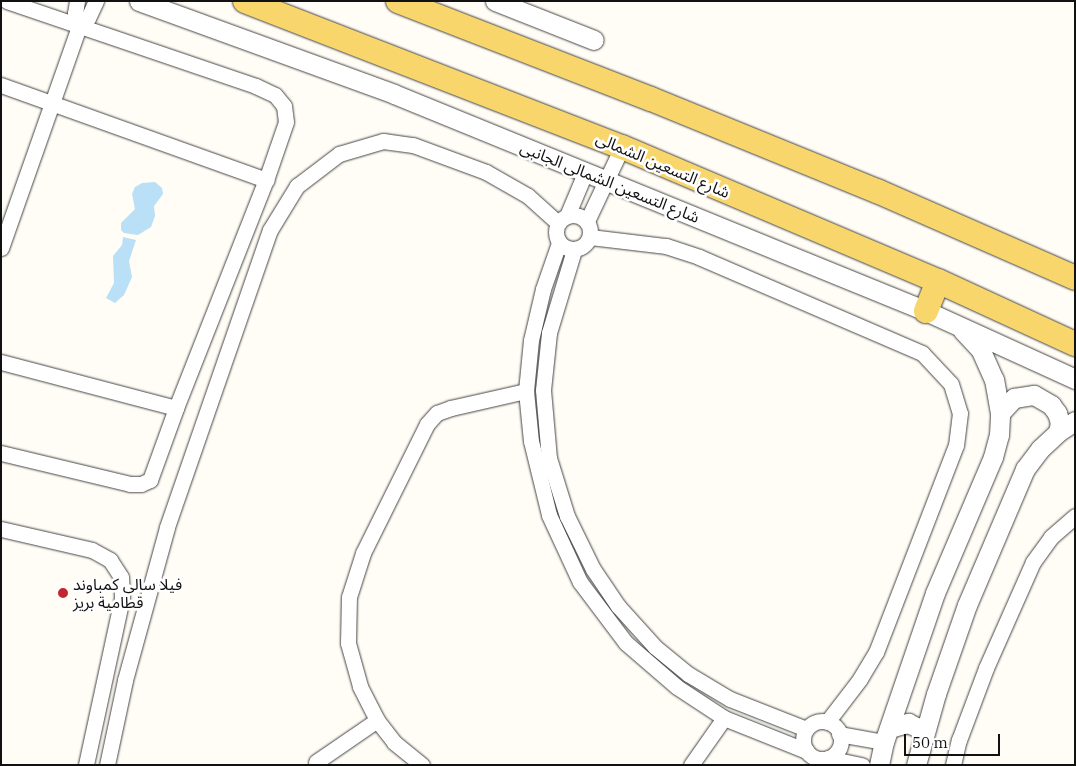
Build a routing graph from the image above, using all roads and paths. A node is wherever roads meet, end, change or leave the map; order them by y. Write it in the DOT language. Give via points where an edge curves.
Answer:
graph roads {
  1 [pos="7,1"];
  2 [pos="77,1"];
  3 [pos="96,1"];
  4 [pos="138,1"];
  5 [pos="244,1"];
  6 [pos="398,1"];
  7 [pos="495,1"];
  8 [pos="426,6"];
  9 [pos="79,26"];
  10 [pos="594,40"];
  11 [pos="1,85"];
  12 [pos="52,102"];
  13 [pos="622,147"];
  14 [pos="585,173"];
  15 [pos="266,180"];
  16 [pos="607,180"];
  17 [pos="563,219"];
  18 [pos="587,222"];
  19 [pos="590,237"];
  20 [pos="559,243"];
  21 [pos="1,248"];
  22 [pos="574,250"];
  23 [pos="1075,278"];
  24 [pos="938,281"];
  25 [pos="926,311"];
  26 [pos="957,324"];
  27 [pos="1075,344"];
  28 [pos="1,362"];
  29 [pos="1075,379"];
  30 [pos="526,391"];
  31 [pos="176,408"];
  32 [pos="1000,413"];
  33 [pos="1075,421"];
  34 [pos="1058,432"];
  35 [pos="1,453"];
  36 [pos="1075,516"];
  37 [pos="1,529"];
  38 [pos="724,718"];
  39 [pos="377,720"];
  40 [pos="827,722"];
  41 [pos="806,729"];
  42 [pos="925,731"];
  43 [pos="839,734"];
  44 [pos="887,735"];
  45 [pos="817,758"];
  46 [pos="316,762"];
  47 [pos="86,765"];
  48 [pos="107,765"];
  49 [pos="422,765"];
  50 [pos="691,765"];
  51 [pos="862,765"];
  52 [pos="879,765"];
  53 [pos="916,765"];
  54 [pos="953,765"];
  1 -- 9 [label="street"];
  2 -- 9 [label="street" via="75,13"];
  3 -- 9 [label="street" via="88,18"];
  4 -- 14 [label="street, شارع التسعين الشمالى الجانبى" via="394,94"];
  5 -- 13 [label="main road, شارع التسعين الشمالى"];
  6 -- 8 [label="main road"];
  7 -- 10 [label="street"];
  8 -- 23 [label="main road" via="877,191"];
  9 -- 12 [label="street"];
  9 -- 15 [label="street" via="274,95 284,106 286,122"];
  11 -- 12 [label="street"];
  12 -- 15 [label="street"];
  12 -- 21 [label="street"];
  13 -- 16 [label="street"];
  13 -- 24 [label="main road, شارع التسعين الشمالى"];
  14 -- 16 [label="street, شارع التسعين الشمالى الجانبى"];
  14 -- 17 [label="street"];
  15 -- 31 [label="street"];
  16 -- 18 [label="street"];
  16 -- 25 [label="street, شارع التسعين الشمالى الجانبى"];
  17 -- 18 [label="street" via="578,216"];
  17 -- 20 [label="street" via="556,233"];
  17 -- 48 [label="street" via="486,172 413,146 383,141 339,154 297,186 270,230 167,527 125,680"];
  18 -- 19 [label="street"];
  19 -- 22 [label="street" via="584,246"];
  19 -- 40 [label="street" via="666,246 699,257 922,353 951,384 960,413 956,445 876,652"];
  20 -- 22 [label="street" via="568,250"];
  20 -- 30 [label="street" via="543,289 531,340"];
  22 -- 41 [label="street" via="549,333 543,390 550,458 567,516 593,569 618,606 655,647 688,674 730,699"];
  24 -- 25 [label="main road"];
  24 -- 27 [label="main road, شارع التسعين الشمالى"];
  25 -- 26 [label="street, شارع التسعين الشمالى الجانبى"];
  26 -- 29 [label="street, شارع التسعين الشمالى الجانبى"];
  26 -- 32 [label="street" via="980,349 994,380"];
  28 -- 31 [label="street"];
  30 -- 38 [label="street" via="531,441 549,515 580,582 626,643 677,687"];
  30 -- 39 [label="street" via="451,408 426,424 364,553 349,597 348,643 360,686"];
  31 -- 35 [label="street" via="150,480 141,484"];
  32 -- 34 [label="street" via="1014,398 1034,396 1051,405 1057,413"];
  32 -- 44 [label="street" via="994,457 935,593"];
  33 -- 34 [label="street"];
  34 -- 42 [label="street" via="1025,469 966,605"];
  36 -- 54 [label="street" via="1051,537 1033,562 986,668"];
  37 -- 47 [label="street" via="92,550 110,560 120,577 122,598"];
  38 -- 45 [label="street"];
  38 -- 50 [label="street"];
  39 -- 46 [label="street"];
  39 -- 49 [label="street" via="394,742"];
  40 -- 41 [label="street" via="816,722"];
  40 -- 43 [label="street"];
  41 -- 45 [label="street" via="803,740"];
  42 -- 44 [label="street" via="908,723"];
  42 -- 53 [label="street"];
  43 -- 44 [label="street"];
  43 -- 45 [label="street" via="837,751"];
  44 -- 52 [label="street"];
  45 -- 51 [label="street"];
}
